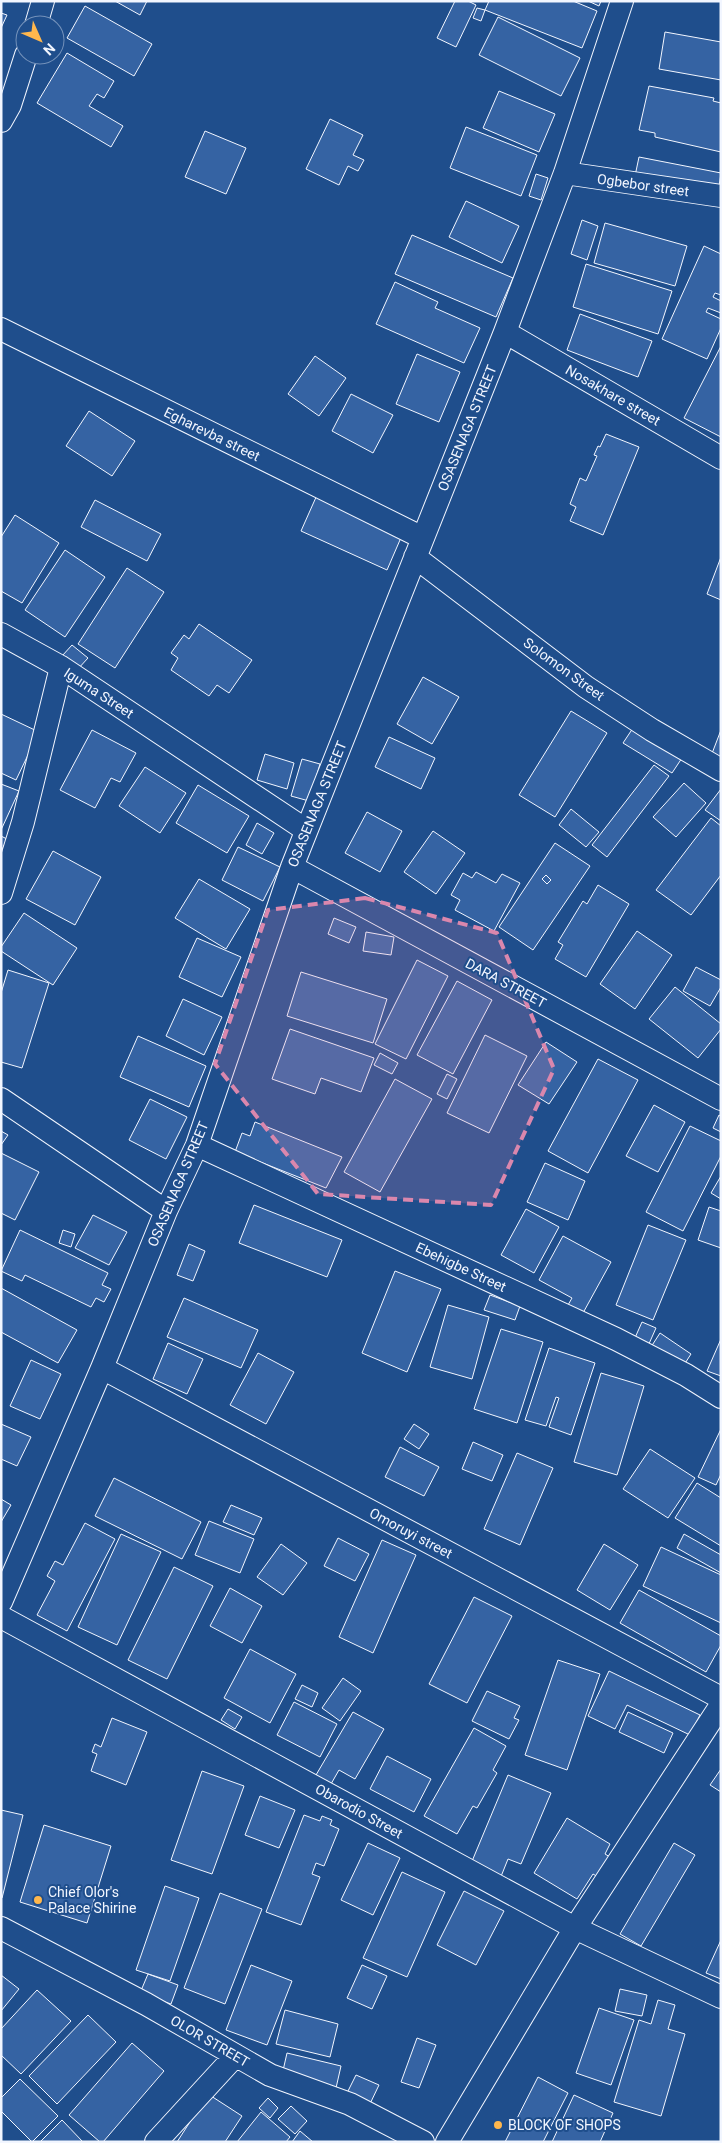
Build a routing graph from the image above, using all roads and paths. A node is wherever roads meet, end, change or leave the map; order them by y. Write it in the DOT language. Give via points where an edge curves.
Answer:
graph roads {
  1 [pos="43,1"];
  2 [pos="622,1"];
  3 [pos="39,15"];
  4 [pos="23,65"];
  5 [pos="1,121"];
  6 [pos="565,173"];
  7 [pos="721,196"];
  8 [pos="1,330"];
  9 [pos="505,332"];
  10 [pos="721,458"];
  11 [pos="419,548"];
  12 [pos="1,634"];
  13 [pos="61,667"];
  14 [pos="721,770"];
  15 [pos="306,830"];
  16 [pos="292,866"];
  17 [pos="1,893"];
  18 [pos="1,1099"];
  19 [pos="721,1099"];
  20 [pos="197,1145"];
  21 [pos="166,1211"];
  22 [pos="102,1368"];
  23 [pos="721,1397"];
  24 [pos="1,1602"];
  25 [pos="1,1616"];
  26 [pos="721,1698"];
  27 [pos="721,1705"];
  28 [pos="1,1928"];
  29 [pos="575,1928"];
  30 [pos="721,1997"];
  31 [pos="235,2056"];
  32 [pos="156,2142"];
  33 [pos="423,2142"];
  34 [pos="447,2142"];
  1 -- 3 [label="street"];
  2 -- 6 [label="street, OSASENAGA STREET"];
  4 -- 5 [label="street" via="10,105"];
  6 -- 7 [label="street, Ogbebor street"];
  6 -- 9 [label="street, OSASENAGA STREET"];
  8 -- 11 [label="street, Egharevba street"];
  9 -- 10 [label="street, Nosakhare street"];
  9 -- 11 [label="street, OSASENAGA STREET"];
  11 -- 14 [label="street, Solomon Street" via="586,687"];
  11 -- 15 [label="street, OSASENAGA STREET"];
  12 -- 13 [label="street"];
  13 -- 15 [label="street, Iguma Street"];
  13 -- 17 [label="street, Iguma Street" via="24,822"];
  15 -- 16 [label="street, OSASENAGA STREET"];
  16 -- 19 [label="street, DARA STREET"];
  16 -- 20 [label="street, OSASENAGA STREET"];
  18 -- 21 [label="street"];
  20 -- 21 [label="street, OSASENAGA STREET"];
  20 -- 23 [label="street, Ebehigbe Street" via="616,1339"];
  21 -- 22 [label="street, OSASENAGA STREET"];
  22 -- 24 [label="street, OSASENAGA STREET"];
  22 -- 26 [label="street, Omoruyi street"];
  25 -- 29 [label="street, Obarodio Street"];
  27 -- 29 [label="street"];
  28 -- 31 [label="street, OLOR STREET" via="146,2004"];
  29 -- 30 [label="street, Obarodio Street"];
  29 -- 34 [label="street"];
  31 -- 32 [label="street"];
  31 -- 33 [label="street, OLOR STREET" via="270,2075 350,2104"];
}
